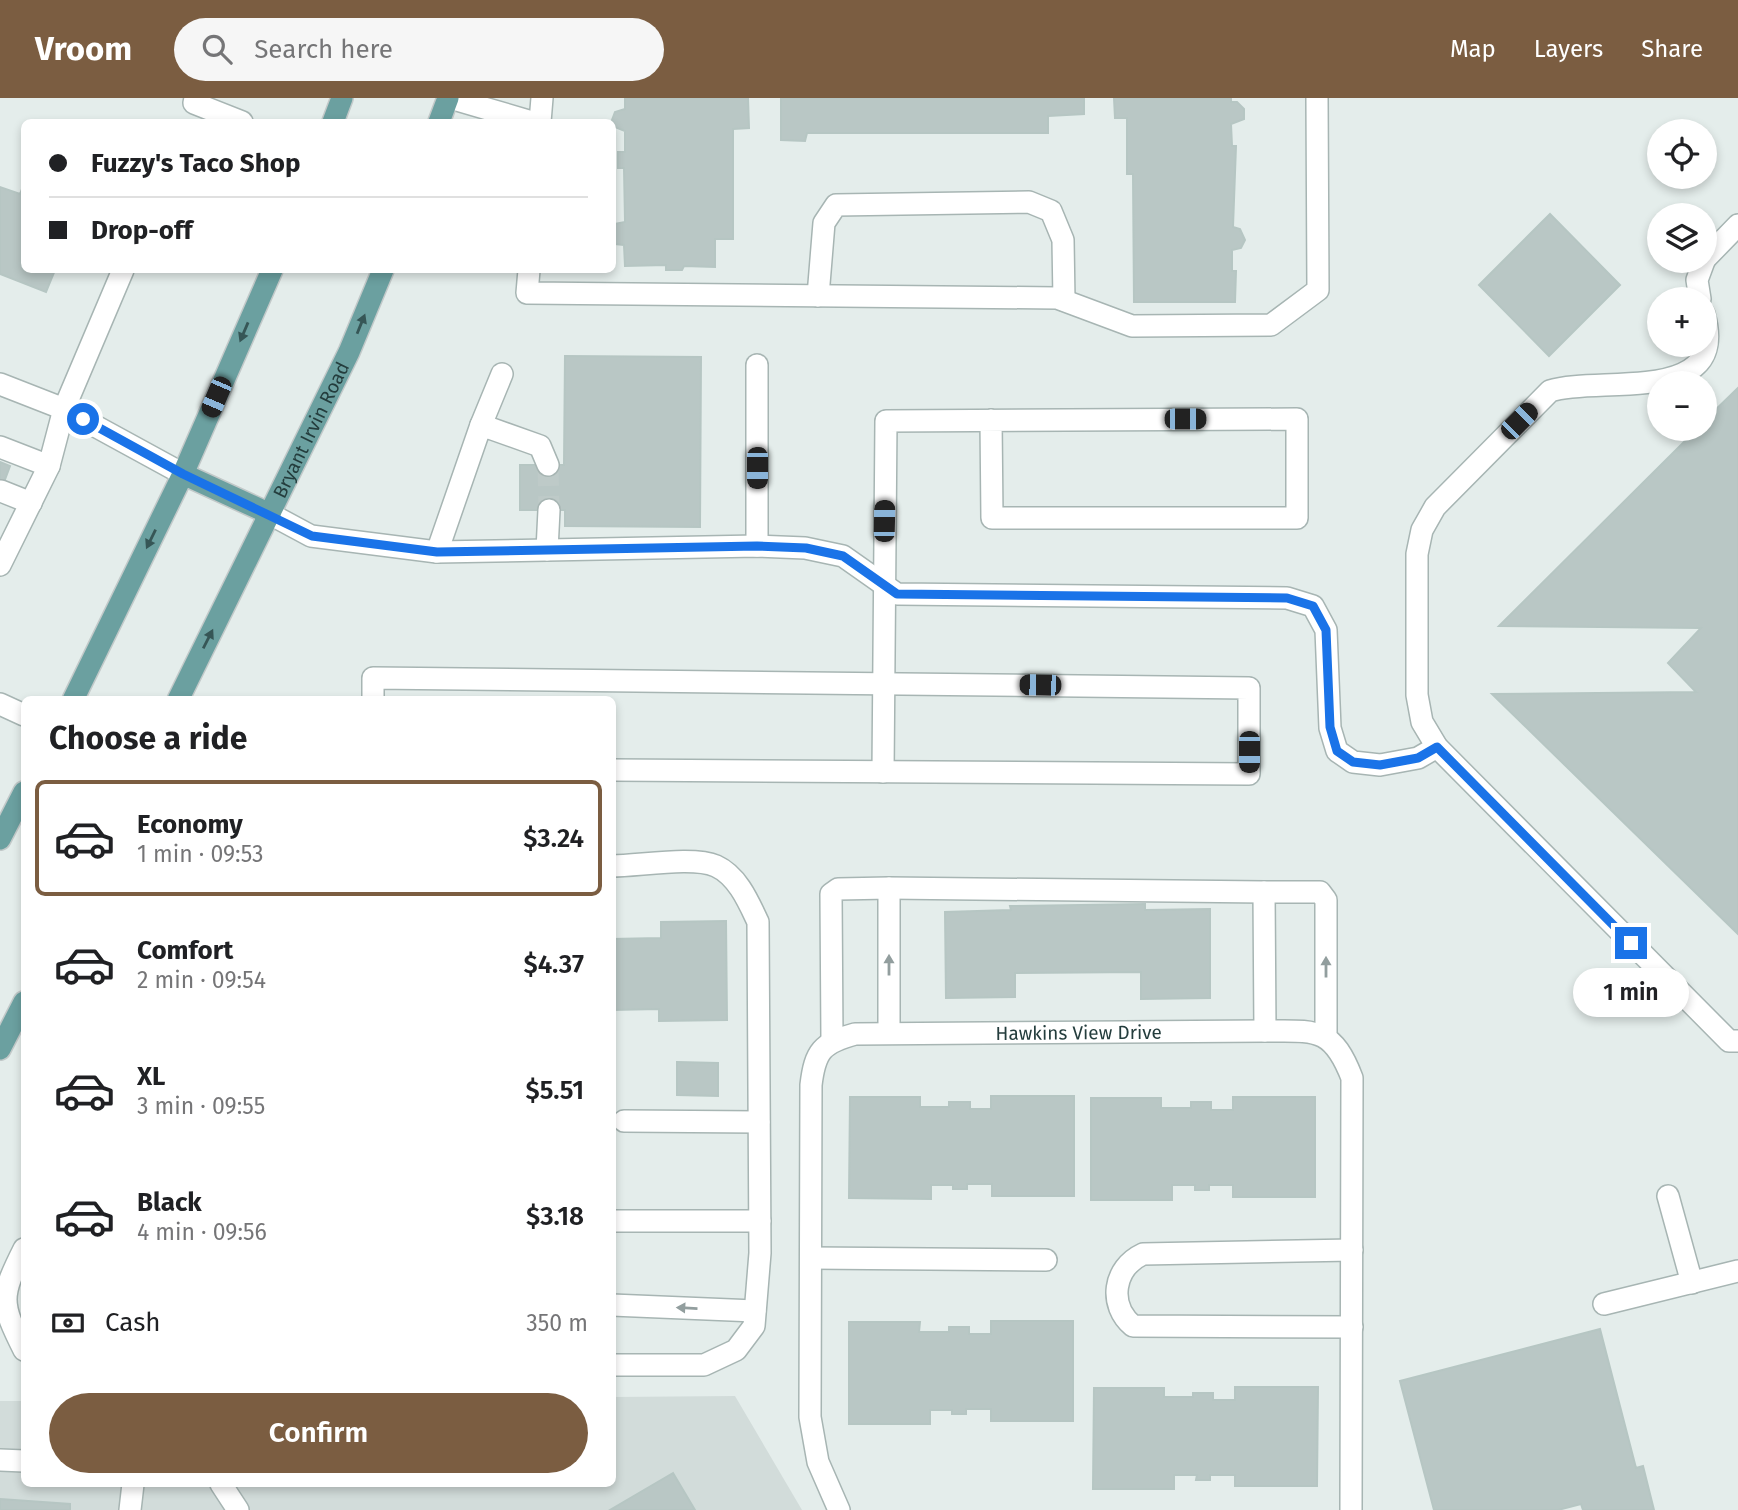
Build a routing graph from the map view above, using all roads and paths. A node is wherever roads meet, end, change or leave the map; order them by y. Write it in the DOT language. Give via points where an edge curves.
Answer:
graph roads {
  1 [pos="342,98"];
  2 [pos="449,98"];
  3 [pos="542,98"];
  4 [pos="1317,98"];
  5 [pos="189,105"];
  6 [pos="233,119"];
  7 [pos="334,119"];
  8 [pos="440,119"];
  9 [pos="522,119"];
  10 [pos="540,119"];
  11 [pos="1738,225"];
  12 [pos="1717,247"];
  13 [pos="122,273"];
  14 [pos="271,273"];
  15 [pos="382,273"];
  16 [pos="529,273"];
  17 [pos="818,296"];
  18 [pos="1063,300"];
  19 [pos="1700,357"];
  20 [pos="757,365"];
  21 [pos="502,374"];
  22 [pos="0,384"];
  23 [pos="64,409"];
  24 [pos="991,420"];
  25 [pos="481,425"];
  26 [pos="0,447"];
  27 [pos="548,465"];
  28 [pos="48,466"];
  29 [pos="183,474"];
  30 [pos="1,491"];
  31 [pos="31,503"];
  32 [pos="549,510"];
  33 [pos="270,514"];
  34 [pos="757,546"];
  35 [pos="547,550"];
  36 [pos="437,552"];
  37 [pos="0,565"];
  38 [pos="883,584"];
  39 [pos="883,683"];
  40 [pos="75,696"];
  41 [pos="180,696"];
  42 [pos="373,696"];
  43 [pos="0,704"];
  44 [pos="21,714"];
  45 [pos="1437,747"];
  46 [pos="616,770"];
  47 [pos="883,772"];
  48 [pos="21,798"];
  49 [pos="0,839"];
  50 [pos="616,866"];
  51 [pos="889,888"];
  52 [pos="1264,892"];
  53 [pos="18,1028"];
  54 [pos="1265,1031"];
  55 [pos="889,1033"];
  56 [pos="1325,1035"];
  57 [pos="832,1040"];
  58 [pos="1735,1045"];
  59 [pos="0,1049"];
  60 [pos="624,1121"];
  61 [pos="759,1122"];
  62 [pos="1668,1196"];
  63 [pos="616,1221"];
  64 [pos="760,1221"];
  65 [pos="1352,1250"];
  66 [pos="21,1255"];
  67 [pos="811,1258"];
  68 [pos="1046,1260"];
  69 [pos="1738,1271"];
  70 [pos="1692,1283"];
  71 [pos="1604,1304"];
  72 [pos="616,1305"];
  73 [pos="755,1311"];
  74 [pos="1352,1327"];
  75 [pos="21,1345"];
  76 [pos="616,1365"];
  77 [pos="0,1460"];
  78 [pos="21,1461"];
  79 [pos="133,1487"];
  80 [pos="223,1487"];
  81 [pos="130,1510"];
  82 [pos="238,1510"];
  83 [pos="839,1510"];
  84 [pos="1351,1510"];
  1 -- 7 [label="main road"];
  2 -- 8 [label="main road"];
  2 -- 9 [label="lane"];
  3 -- 10 [label="lane"];
  4 -- 18 [label="lane" via="1318,290 1271,325 1132,326"];
  5 -- 6 [label="lane"];
  11 -- 12 [label="lane"];
  13 -- 23 [label="lane"];
  14 -- 29 [label="main road, one-way"];
  33 -- 15 [label="main road, Bryant Irvin Road, one-way" via="349,352"];
  16 -- 17 [label="lane" via="527,293"];
  17 -- 18 [label="lane"];
  17 -- 18 [label="lane" via="824,223 836,205 1029,202 1051,211 1063,240"];
  19 -- 45 [label="lane" via="1691,371 1658,383 1570,385 1550,391 1435,507 1422,530 1417,554 1417,695 1422,722"];
  20 -- 34 [label="lane"];
  21 -- 25 [label="lane"];
  22 -- 23 [label="lane"];
  23 -- 28 [label="lane"];
  23 -- 29 [label="lane"];
  24 -- 24 [label="lane" via="1297,419 1297,518 992,518"];
  24 -- 38 [label="lane" via="886,421"];
  25 -- 27 [label="lane" via="540,446"];
  25 -- 36 [label="lane"];
  26 -- 28 [label="lane"];
  28 -- 31 [label="lane"];
  29 -- 33 [label="main road"];
  29 -- 40 [label="main road, one-way"];
  30 -- 31 [label="lane"];
  31 -- 37 [label="lane"];
  32 -- 35 [label="lane"];
  33 -- 36 [label="lane" via="312,536"];
  41 -- 33 [label="main road, Bryant Irvin Road, one-way"];
  34 -- 35 [label="lane"];
  34 -- 38 [label="lane" via="806,548 843,556"];
  35 -- 36 [label="lane"];
  38 -- 39 [label="lane"];
  38 -- 45 [label="lane" via="897,594 1287,598 1313,606 1326,630 1330,727 1337,751 1353,762 1380,765 1418,758"];
  39 -- 42 [label="lane" via="373,678"];
  39 -- 47 [label="lane"];
  39 -- 47 [label="lane" via="1249,688 1249,774"];
  43 -- 44 [label="lane"];
  45 -- 58 [label="lane"];
  46 -- 47 [label="lane"];
  48 -- 49 [label="main road"];
  50 -- 61 [label="lane" via="716,866 745,893 758,922"];
  51 -- 52 [label="lane"];
  55 -- 51 [label="lane, one-way"];
  51 -- 57 [label="lane" via="838,889 831,894"];
  52 -- 54 [label="lane"];
  56 -- 52 [label="lane, one-way" via="1326,900 1320,892"];
  53 -- 59 [label="main road"];
  54 -- 55 [label="lane, Hawkins View Drive"];
  54 -- 56 [label="lane, Hawkins View Drive"];
  55 -- 57 [label="lane, Hawkins View Drive"];
  56 -- 65 [label="lane" via="1342,1053 1352,1078"];
  57 -- 67 [label="lane" via="814,1060 811,1085"];
  60 -- 61 [label="lane"];
  61 -- 64 [label="lane"];
  62 -- 70 [label="lane"];
  63 -- 64 [label="lane"];
  64 -- 73 [label="lane"];
  65 -- 74 [label="lane"];
  65 -- 74 [label="lane" via="1143,1254 1125,1265 1118,1276 1119,1308 1133,1326"];
  66 -- 75 [label="lane" via="4,1287 5,1317"];
  67 -- 68 [label="lane"];
  67 -- 83 [label="lane" via="810,1417 818,1462"];
  69 -- 70 [label="lane"];
  70 -- 71 [label="lane"];
  73 -- 72 [label="lane, one-way"];
  73 -- 76 [label="lane" via="754,1326 736,1350 704,1365"];
  74 -- 84 [label="lane"];
  77 -- 78 [label="lane"];
  79 -- 81 [label="lane"];
  80 -- 82 [label="lane"];
}
